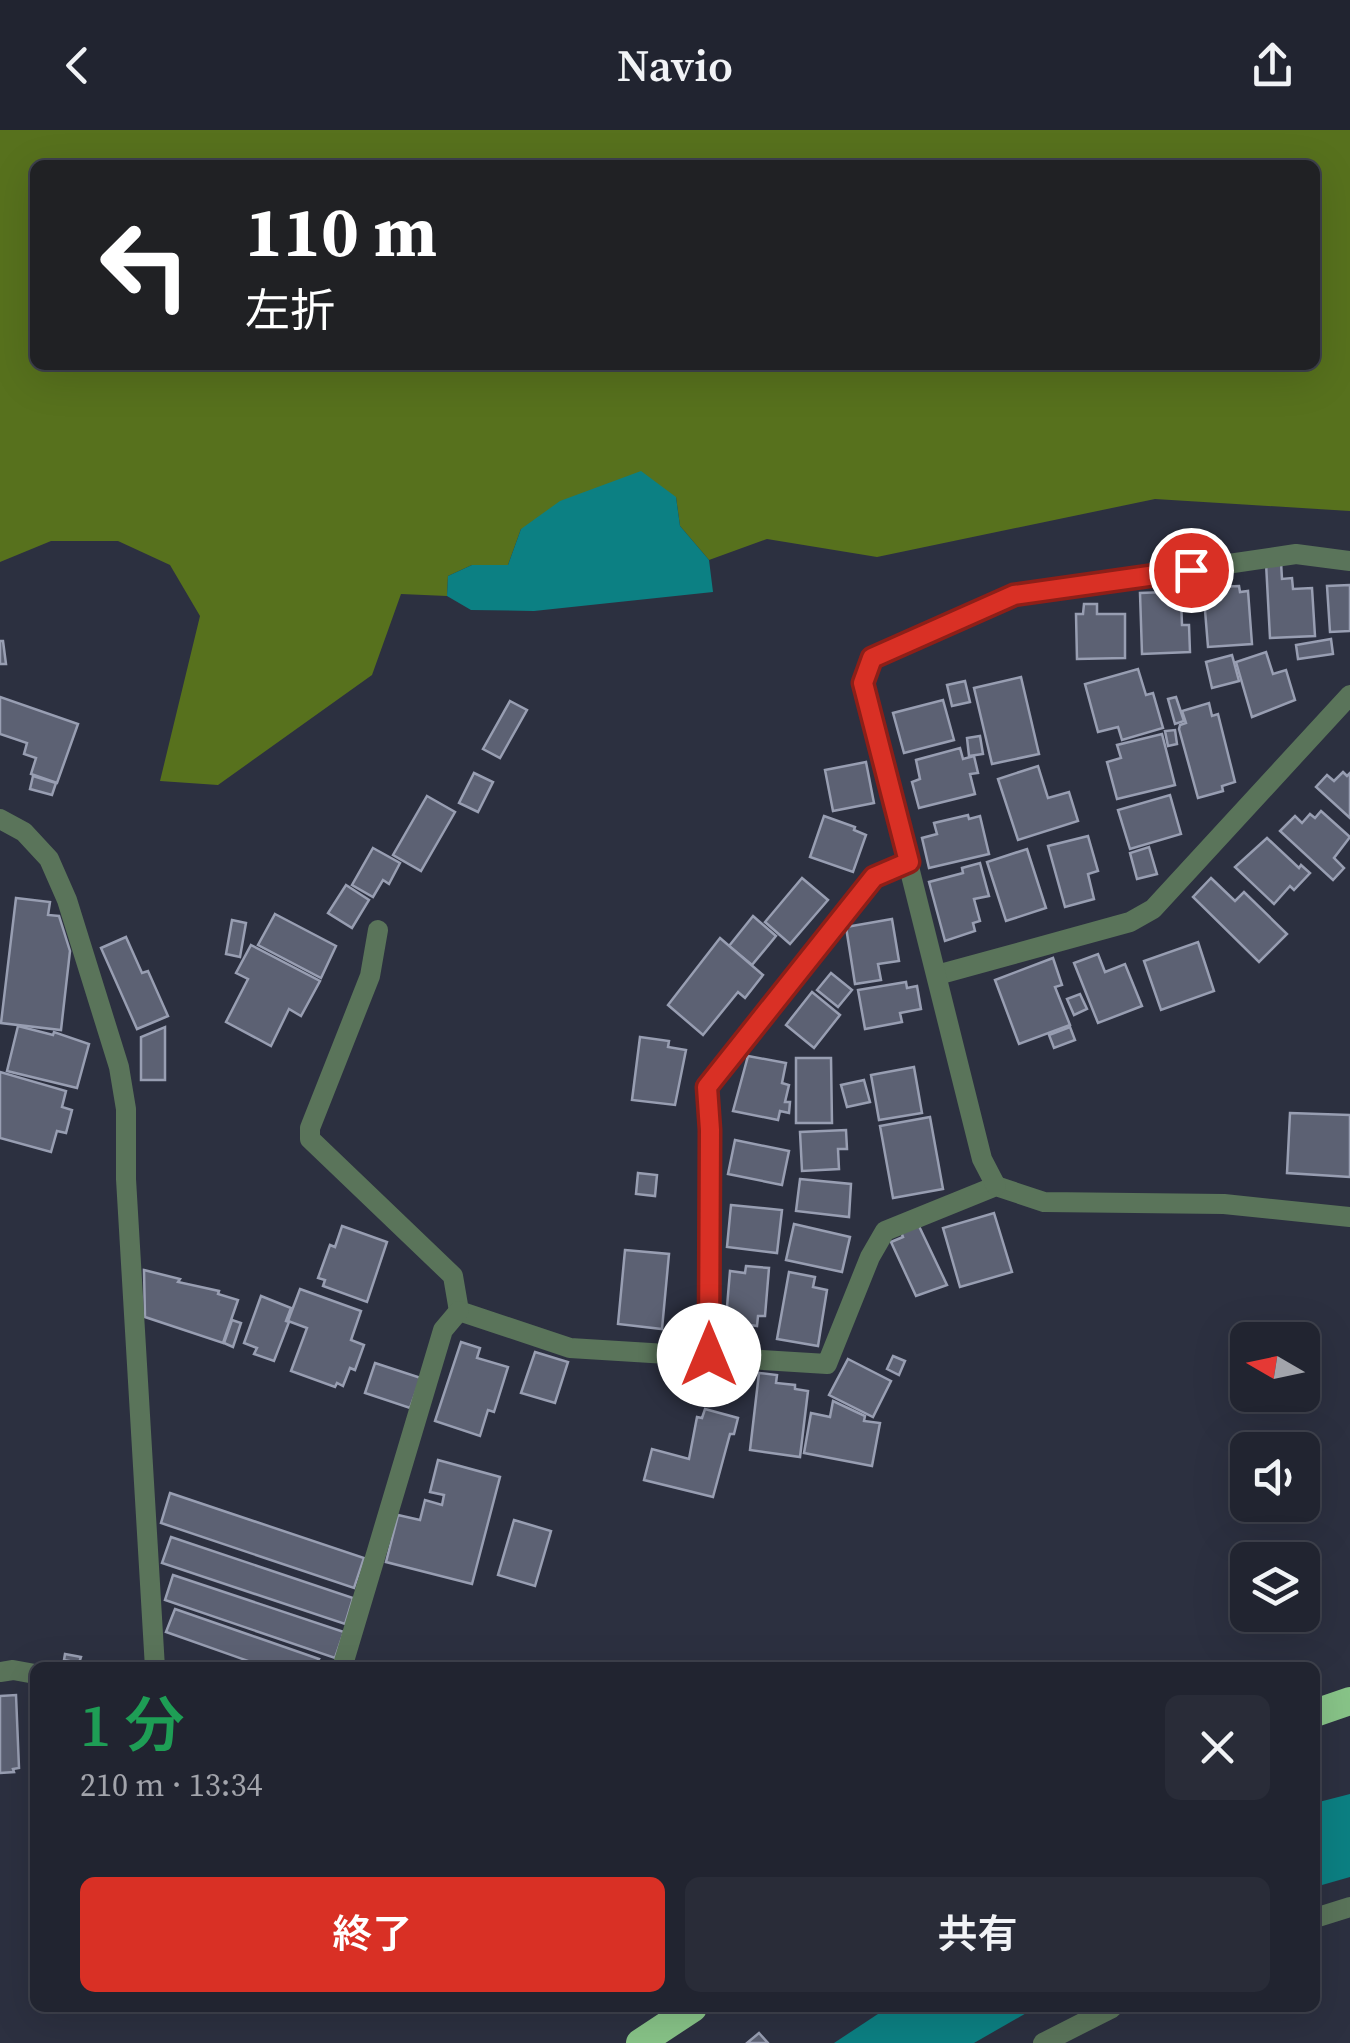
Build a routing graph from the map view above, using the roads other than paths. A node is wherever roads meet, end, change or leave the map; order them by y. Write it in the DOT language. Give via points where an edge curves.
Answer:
graph roads {
  1 [pos="1350,561"];
  2 [pos="1350,695"];
  3 [pos="0,818"];
  4 [pos="909,862"];
  5 [pos="378,930"];
  6 [pos="938,975"];
  7 [pos="996,1186"];
  8 [pos="1350,1217"];
  9 [pos="459,1311"];
  10 [pos="709,1355"];
  11 [pos="155,1662"];
  12 [pos="344,1662"];
  13 [pos="0,1672"];
  14 [pos="30,1673"];
  15 [pos="1350,1701"];
  16 [pos="1320,1710"];
  17 [pos="1350,1907"];
  18 [pos="1320,1916"];
  19 [pos="687,2012"];
  20 [pos="1104,2012"];
  21 [pos="640,2043"];
  22 [pos="1043,2043"];
  1 -- 4 [label="street" via="1296,554 1014,595 872,658 863,683"];
  2 -- 6 [label="street" via="1154,909 1130,922"];
  3 -- 11 [label="street" via="49,859 67,900 126,1109"];
  4 -- 6 [label="street"];
  4 -- 10 [label="street" via="874,877 707,1087"];
  5 -- 9 [label="street" via="370,976 310,1139 453,1276"];
  6 -- 7 [label="street" via="982,1159"];
  7 -- 8 [label="street" via="1044,1202 1224,1204"];
  7 -- 10 [label="street" via="886,1231 827,1364"];
  9 -- 10 [label="street" via="570,1348"];
  9 -- 12 [label="street" via="443,1330"];
  13 -- 14 [label="street"];
  15 -- 16 [label="highway"];
  17 -- 18 [label="street"];
  19 -- 21 [label="highway"];
  20 -- 22 [label="street"];
}
